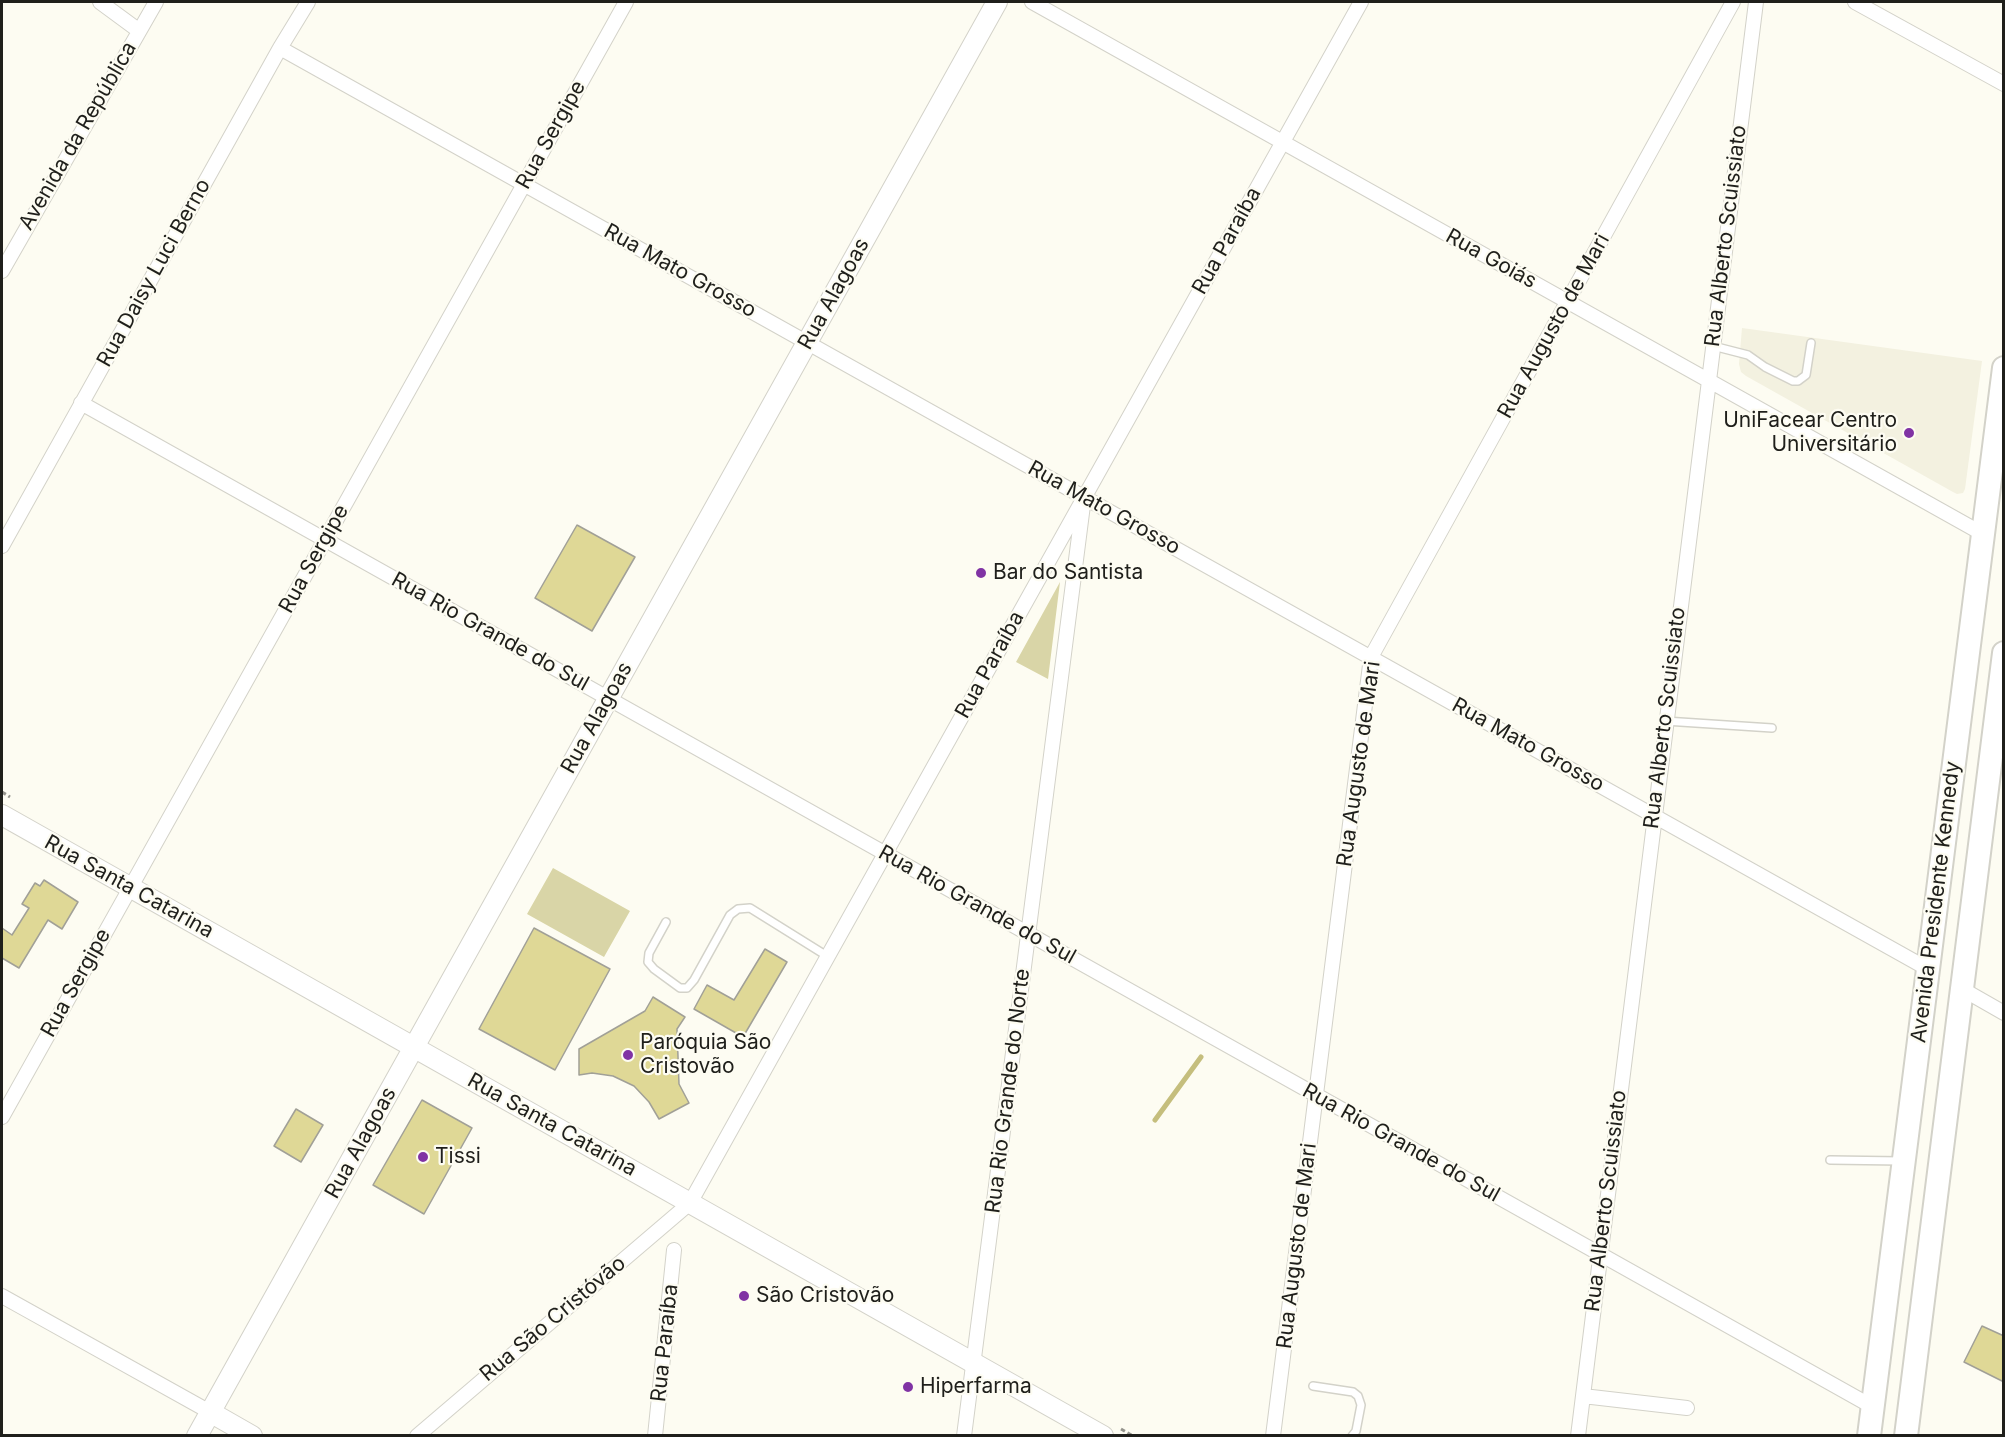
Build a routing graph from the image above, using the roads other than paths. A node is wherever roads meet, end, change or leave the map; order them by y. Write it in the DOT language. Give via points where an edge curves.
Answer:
graph roads {
  1 [pos="100,2"];
  2 [pos="156,2"];
  3 [pos="308,2"];
  4 [pos="626,2"];
  5 [pos="997,2"];
  6 [pos="1032,2"];
  7 [pos="1360,2"];
  8 [pos="1733,2"];
  9 [pos="1756,2"];
  10 [pos="1855,2"];
  11 [pos="138,30"];
  12 [pos="280,48"];
  13 [pos="2004,84"];
  14 [pos="1282,142"];
  15 [pos="524,184"];
  16 [pos="2,271"];
  17 [pos="1568,302"];
  18 [pos="807,342"];
  19 [pos="1810,343"];
  20 [pos="1713,346"];
  21 [pos="2004,368"];
  22 [pos="1707,380"];
  23 [pos="81,403"];
  24 [pos="1084,497"];
  25 [pos="1983,534"];
  26 [pos="325,540"];
  27 [pos="2,546"];
  28 [pos="2004,653"];
  29 [pos="1371,657"];
  30 [pos="608,699"];
  31 [pos="1665,721"];
  32 [pos="1772,728"];
  33 [pos="1955,751"];
  34 [pos="1989,770"];
  35 [pos="2,815"];
  36 [pos="1653,815"];
  37 [pos="885,854"];
  38 [pos="130,887"];
  39 [pos="666,922"];
  40 [pos="1028,934"];
  41 [pos="827,956"];
  42 [pos="1928,969"];
  43 [pos="1962,989"];
  44 [pos="2004,1012"];
  45 [pos="414,1047"];
  46 [pos="1316,1095"];
  47 [pos="2,1117"];
  48 [pos="1830,1160"];
  49 [pos="1904,1161"];
  50 [pos="690,1203"];
  51 [pos="674,1250"];
  52 [pos="1600,1255"];
  53 [pos="2,1296"];
  54 [pos="974,1363"];
  55 [pos="1313,1386"];
  56 [pos="1582,1396"];
  57 [pos="1873,1407"];
  58 [pos="1687,1408"];
  59 [pos="210,1412"];
  60 [pos="1912,1433"];
  61 [pos="197,1436"];
  62 [pos="252,1436"];
  63 [pos="417,1436"];
  64 [pos="655,1436"];
  65 [pos="964,1436"];
  66 [pos="1102,1436"];
  67 [pos="1273,1436"];
  68 [pos="1352,1436"];
  69 [pos="1578,1436"];
  70 [pos="1869,1436"];
  1 -- 11 [label="street"];
  2 -- 11 [label="street, Avenida da República"];
  3 -- 12 [label="street, Rua Daisy Luci Berno"];
  4 -- 15 [label="street, Rua Sergipe"];
  5 -- 18 [label="street, Rua Alagoas"];
  6 -- 14 [label="street, Rua Goiás"];
  7 -- 14 [label="street, Rua Paraíba"];
  8 -- 17 [label="street, Rua Augusto de Mari"];
  9 -- 20 [label="street, Rua Alberto Scuissiato"];
  10 -- 13 [label="street"];
  11 -- 16 [label="street, Avenida da República"];
  12 -- 15 [label="street, Rua Mato Grosso"];
  12 -- 23 [label="street, Rua Daisy Luci Berno"];
  14 -- 17 [label="street, Rua Goiás"];
  14 -- 24 [label="street, Rua Paraíba"];
  15 -- 18 [label="street, Rua Mato Grosso"];
  15 -- 26 [label="street, Rua Sergipe"];
  17 -- 22 [label="street, Rua Goiás"];
  17 -- 29 [label="street, Rua Augusto de Mari"];
  18 -- 24 [label="street, Rua Mato Grosso"];
  18 -- 30 [label="street, Rua Alagoas"];
  19 -- 20 [label="lane" via="1806,375 1798,381 1740,352"];
  20 -- 22 [label="street, Rua Alberto Scuissiato"];
  21 -- 25 [label="main road, Avenida Presidente Kennedy"];
  22 -- 25 [label="street, Rua Goiás"];
  22 -- 31 [label="street, Rua Alberto Scuissiato"];
  23 -- 26 [label="street, Rua Rio Grande do Sul"];
  23 -- 27 [label="street, Rua Daisy Luci Berno"];
  24 -- 29 [label="street, Rua Mato Grosso"];
  24 -- 37 [label="street, Rua Paraíba"];
  24 -- 40 [label="street, Rua Rio Grande do Norte"];
  25 -- 33 [label="main road, Avenida Presidente Kennedy"];
  26 -- 30 [label="street, Rua Rio Grande do Sul"];
  26 -- 38 [label="street, Rua Sergipe"];
  28 -- 34 [label="main road, Avenida Presidente Kennedy"];
  29 -- 36 [label="street, Rua Mato Grosso"];
  29 -- 46 [label="street, Rua Augusto de Mari"];
  30 -- 37 [label="street, Rua Rio Grande do Sul"];
  30 -- 45 [label="street, Rua Alagoas"];
  31 -- 32 [label="lane"];
  31 -- 36 [label="street, Rua Alberto Scuissiato"];
  33 -- 34 [label="main road" via="1965,761"];
  33 -- 42 [label="main road, Avenida Presidente Kennedy"];
  34 -- 43 [label="main road, Avenida Presidente Kennedy"];
  35 -- 38 [label="street, Rua Santa Catarina"];
  36 -- 42 [label="street, Rua Mato Grosso"];
  36 -- 52 [label="street, Rua Alberto Scuissiato"];
  37 -- 40 [label="street, Rua Rio Grande do Sul"];
  37 -- 41 [label="street, Rua Paraíba"];
  38 -- 45 [label="street, Rua Santa Catarina"];
  38 -- 47 [label="street, Rua Sergipe"];
  39 -- 41 [label="lane" via="648,962 680,988 687,988 694,980 730,915 738,909 750,908"];
  40 -- 46 [label="street, Rua Rio Grande do Sul"];
  40 -- 54 [label="street, Rua Rio Grande do Norte"];
  41 -- 50 [label="street, Rua Paraíba"];
  42 -- 49 [label="main road, Avenida Presidente Kennedy"];
  43 -- 44 [label="street"];
  43 -- 60 [label="main road, Avenida Presidente Kennedy"];
  45 -- 50 [label="street, Rua Santa Catarina"];
  45 -- 59 [label="street, Rua Alagoas"];
  46 -- 52 [label="street, Rua Rio Grande do Sul"];
  46 -- 67 [label="street, Rua Augusto de Mari"];
  48 -- 49 [label="lane"];
  49 -- 57 [label="main road, Avenida Presidente Kennedy"];
  50 -- 54 [label="street, Rua Santa Catarina"];
  50 -- 63 [label="street, Rua São Cristóvão"];
  51 -- 64 [label="street, Rua Paraíba"];
  52 -- 56 [label="street, Rua Alberto Scuissiato"];
  52 -- 57 [label="street, Rua Rio Grande do Sul"];
  53 -- 59 [label="street"];
  54 -- 65 [label="street, Rua Rio Grande do Norte"];
  54 -- 66 [label="street, Rua Santa Catarina"];
  55 -- 68 [label="lane" via="1358,1396 1361,1405"];
  56 -- 58 [label="street"];
  56 -- 69 [label="street, Rua Alberto Scuissiato"];
  57 -- 70 [label="main road, Avenida Presidente Kennedy"];
  59 -- 61 [label="street, Rua Alagoas"];
  59 -- 62 [label="street"];
}
